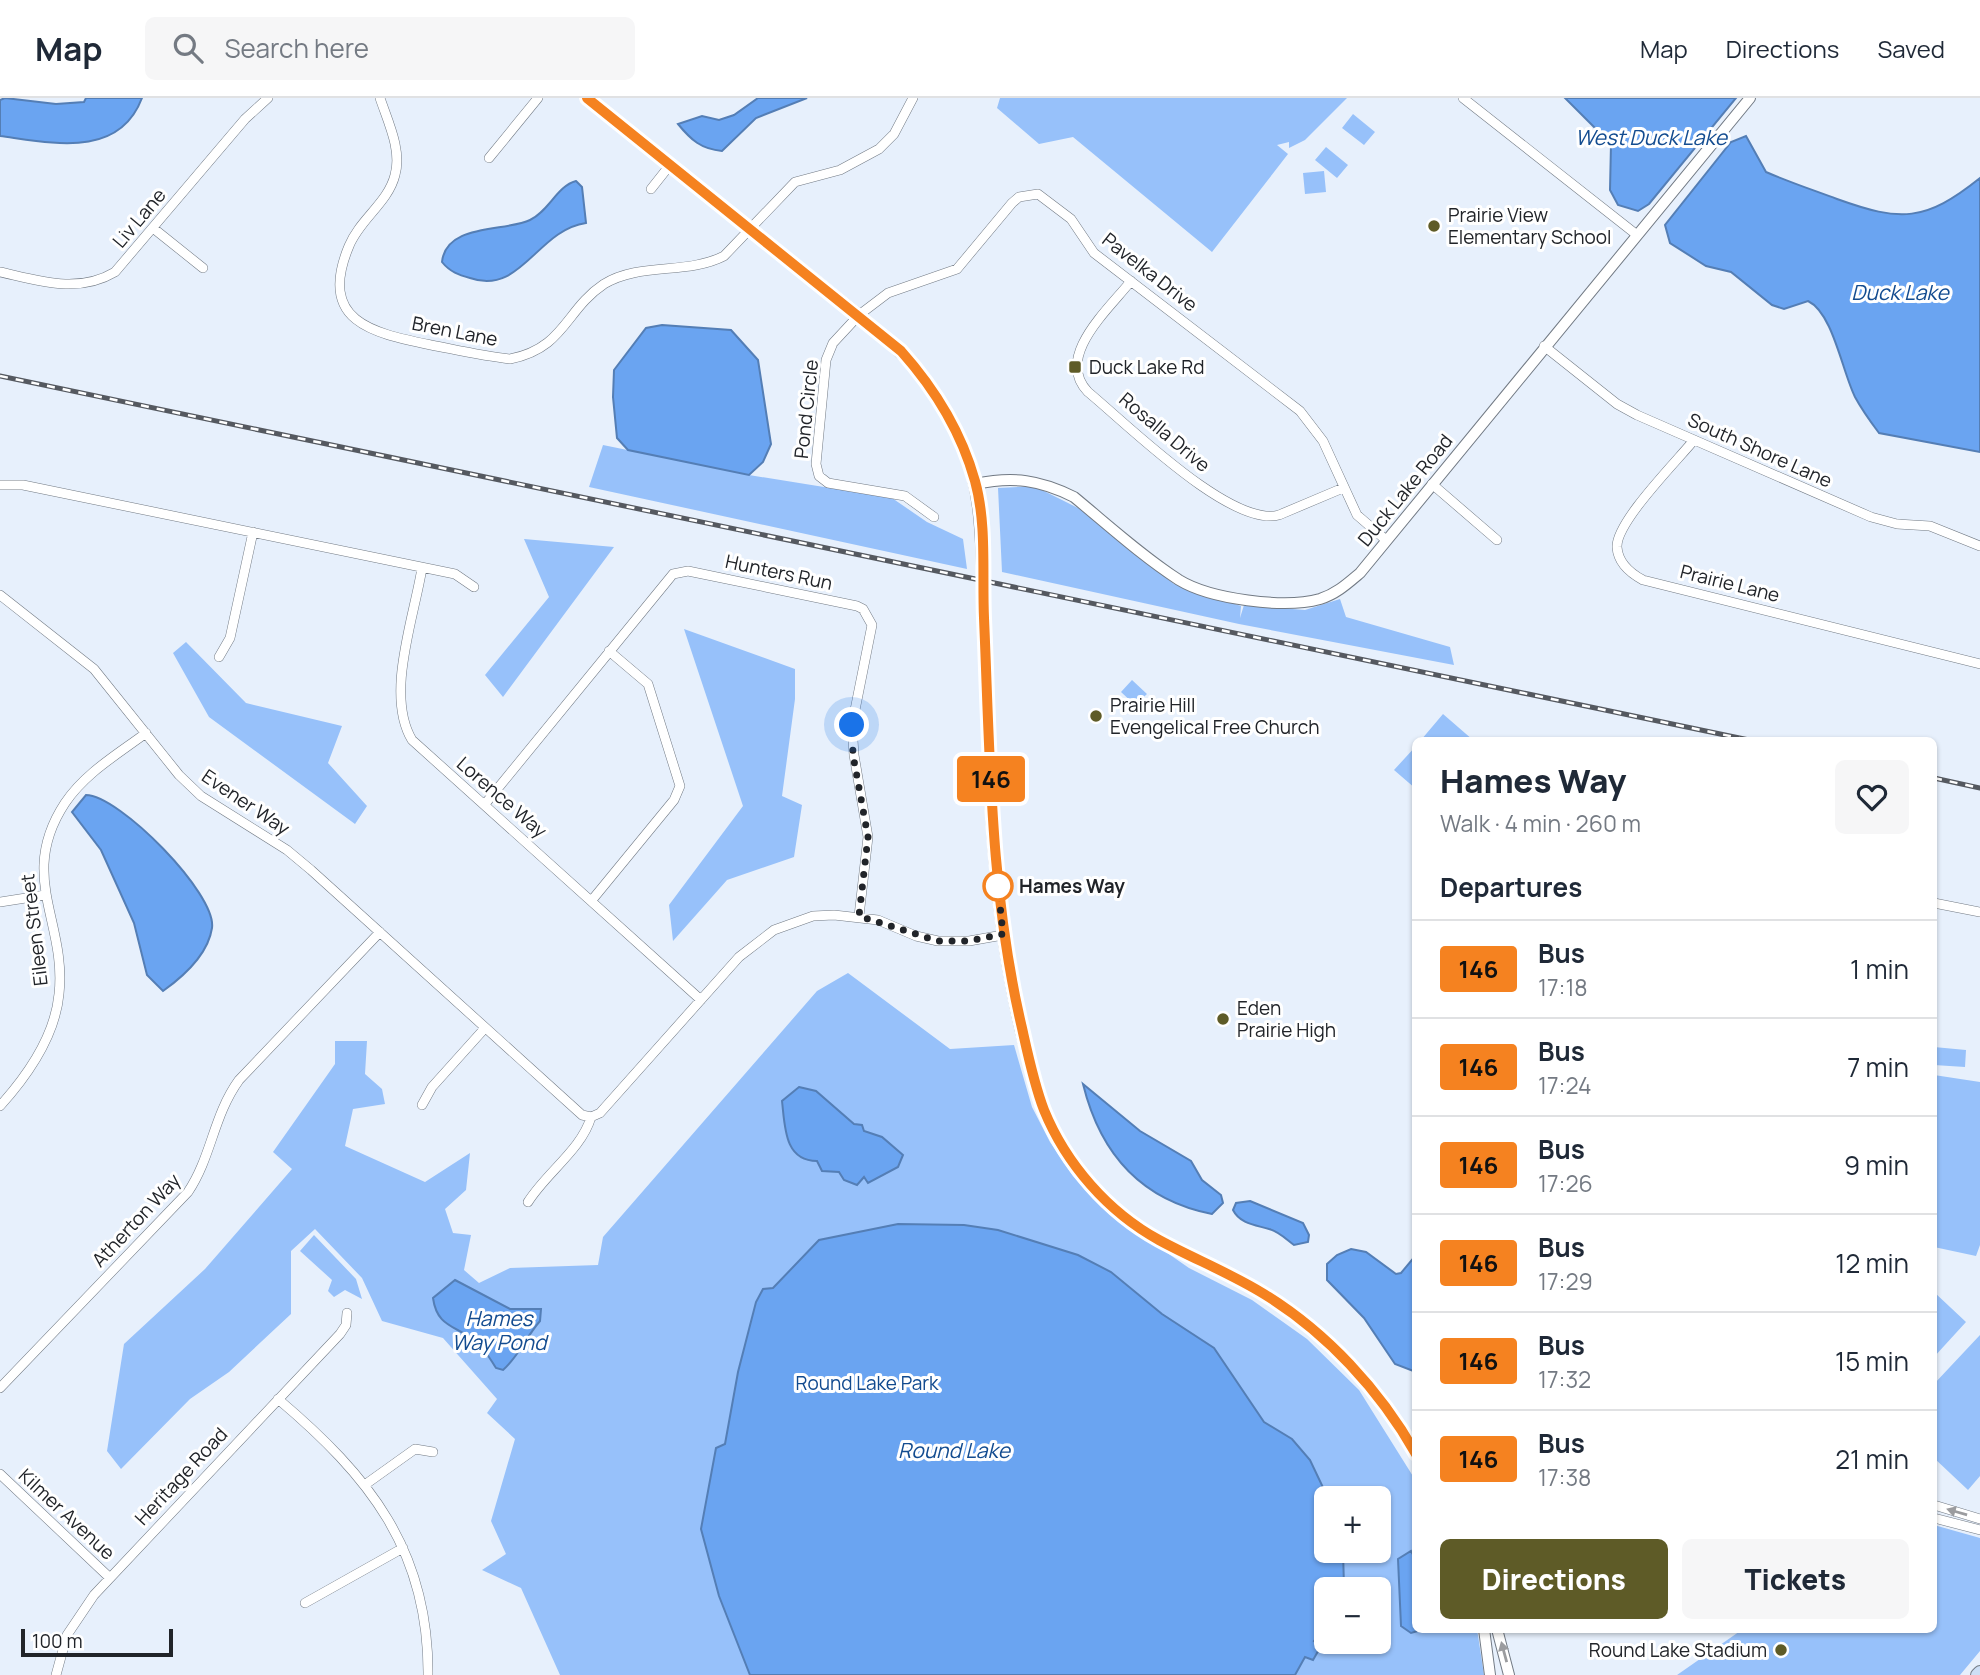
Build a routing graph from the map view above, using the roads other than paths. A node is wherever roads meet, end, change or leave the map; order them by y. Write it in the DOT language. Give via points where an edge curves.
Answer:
graph roads {
  1 [pos="268,98"];
  2 [pos="380,98"];
  3 [pos="538,98"];
  4 [pos="587,98"];
  5 [pos="914,98"];
  6 [pos="1463,98"];
  7 [pos="1750,98"];
  8 [pos="489,158"];
  9 [pos="670,165"];
  10 [pos="651,189"];
  11 [pos="153,228"];
  12 [pos="750,228"];
  13 [pos="1637,235"];
  14 [pos="203,268"];
  15 [pos="0,272"];
  16 [pos="1131,281"];
  17 [pos="859,315"];
  18 [pos="1544,346"];
  19 [pos="1075,367"];
  20 [pos="1065,368"];
  21 [pos="1695,440"];
  22 [pos="976,484"];
  23 [pos="1432,484"];
  24 [pos="0,485"];
  25 [pos="1343,488"];
  26 [pos="934,517"];
  27 [pos="253,532"];
  28 [pos="1386,540"];
  29 [pos="1497,540"];
  30 [pos="1980,545"];
  31 [pos="422,568"];
  32 [pos="474,587"];
  33 [pos="0,595"];
  34 [pos="609,651"];
  35 [pos="219,657"];
  36 [pos="1980,664"];
  37 [pos="146,733"];
  38 [pos="485,804"];
  39 [pos="45,895"];
  40 [pos="592,900"];
  41 [pos="0,902"];
  42 [pos="1937,904"];
  43 [pos="1980,912"];
  44 [pos="859,916"];
  45 [pos="380,932"];
  46 [pos="1003,934"];
  47 [pos="701,1000"];
  48 [pos="485,1028"];
  49 [pos="422,1105"];
  50 [pos="0,1106"];
  51 [pos="591,1116"];
  52 [pos="528,1202"];
  53 [pos="347,1313"];
  54 [pos="0,1388"];
  55 [pos="278,1399"];
  56 [pos="1412,1448"];
  57 [pos="433,1452"];
  58 [pos="0,1474"];
  59 [pos="366,1484"];
  60 [pos="1937,1506"];
  61 [pos="1937,1519"];
  62 [pos="1980,1519"];
  63 [pos="1980,1530"];
  64 [pos="403,1548"];
  65 [pos="110,1578"];
  66 [pos="305,1602"];
  67 [pos="1485,1633"];
  68 [pos="1498,1633"];
  69 [pos="55,1675"];
  70 [pos="428,1675"];
  71 [pos="1490,1675"];
  72 [pos="1509,1675"];
  1 -- 11 [label="street, Liv Lane"];
  2 -- 12 [label="street, Bren Lane" via="394,143 396,173 387,194 350,244 341,285 349,311 358,322 382,334 493,357 527,355 546,345 604,284 637,273 709,264 724,256"];
  3 -- 8 [label="street"];
  4 -- 9 [label="street"];
  5 -- 12 [label="street, Bren Lane" via="894,134 879,149 840,170 795,182"];
  6 -- 13 [label="street"];
  7 -- 13 [label="street, Duck Lake Road"];
  9 -- 10 [label="street"];
  9 -- 12 [label="street"];
  11 -- 14 [label="street"];
  11 -- 15 [label="street, Liv Lane" via="116,272 90,284 62,284"];
  12 -- 17 [label="street"];
  13 -- 18 [label="street, Duck Lake Road"];
  16 -- 17 [label="street, Pavelka Drive" via="1094,253 1063,212 1038,194 1029,194 1012,203 957,269 888,293"];
  16 -- 19 [label="street" via="1077,352"];
  16 -- 25 [label="street, Pavelka Drive" via="1300,411 1323,441"];
  17 -- 22 [label="street" via="928,381 960,438"];
  17 -- 26 [label="street, Pond Circle" via="833,343 826,360 816,464 819,476 828,483 905,496"];
  18 -- 21 [label="street, South Shore Lane" via="1617,404"];
  18 -- 23 [label="street, Duck Lake Road"];
  19 -- 20 [label="street"];
  19 -- 25 [label="street, Rosalla Drive" via="1088,392 1223,502 1270,517"];
  21 -- 30 [label="street, South Shore Lane" via="1871,517 1930,526"];
  21 -- 36 [label="street, Prairie Lane" via="1620,534 1619,557 1633,575"];
  22 -- 28 [label="street, Duck Lake Road" via="1019,478 1059,489 1181,581 1210,593 1262,601 1301,603 1337,592 1360,573"];
  22 -- 46 [label="street"];
  23 -- 28 [label="street, Duck Lake Road"];
  23 -- 29 [label="street"];
  24 -- 27 [label="street" via="23,485"];
  25 -- 28 [label="street, Pavelka Drive" via="1357,515"];
  27 -- 31 [label="street"];
  27 -- 35 [label="street" via="230,638"];
  31 -- 32 [label="street" via="455,574"];
  31 -- 38 [label="street, Lorence Way" via="400,681 400,712 412,740"];
  33 -- 37 [label="street, Evener Way" via="94,669"];
  34 -- 38 [label="street, Hunters Run"];
  34 -- 40 [label="street" via="648,684 680,786 674,800"];
  34 -- 44 [label="street, Hunters Run" via="667,580 680,571 863,609 872,625 852,725 868,837"];
  37 -- 39 [label="street, Eileen Street" via="79,785 66,802 47,840"];
  37 -- 45 [label="street, Evener Way" via="201,796 287,850"];
  38 -- 40 [label="street, Lorence Way"];
  39 -- 41 [label="street"];
  39 -- 50 [label="street, Eileen Street" via="57,948 59,995 54,1018 32,1066"];
  40 -- 47 [label="street, Lorence Way"];
  42 -- 43 [label="street"];
  44 -- 46 [label="street" via="938,941"];
  44 -- 47 [label="street" via="813,916 774,930 739,957"];
  45 -- 48 [label="street, Evener Way"];
  45 -- 54 [label="street, Atherton Way" via="239,1080 225,1099 205,1161 188,1192"];
  46 -- 56 [label="street" via="1039,1095 1056,1134 1079,1169 1114,1208 1141,1229 1267,1296 1320,1336 1368,1386"];
  47 -- 51 [label="street" via="600,1113"];
  48 -- 49 [label="street" via="432,1087"];
  48 -- 51 [label="street, Evener Way" via="582,1115"];
  51 -- 52 [label="street" via="587,1129"];
  53 -- 55 [label="street, Heritage Road" via="340,1334"];
  55 -- 59 [label="street"];
  55 -- 65 [label="street, Heritage Road"];
  57 -- 59 [label="street" via="415,1450"];
  58 -- 65 [label="street, Kilmer Avenue"];
  59 -- 64 [label="street"];
  62 -- 60 [label="street, one-way"];
  61 -- 63 [label="street"];
  64 -- 66 [label="street"];
  64 -- 70 [label="street" via="425,1622"];
  65 -- 69 [label="street, Heritage Road" via="79,1614"];
  67 -- 71 [label="street"];
  72 -- 68 [label="street, one-way"];
}
